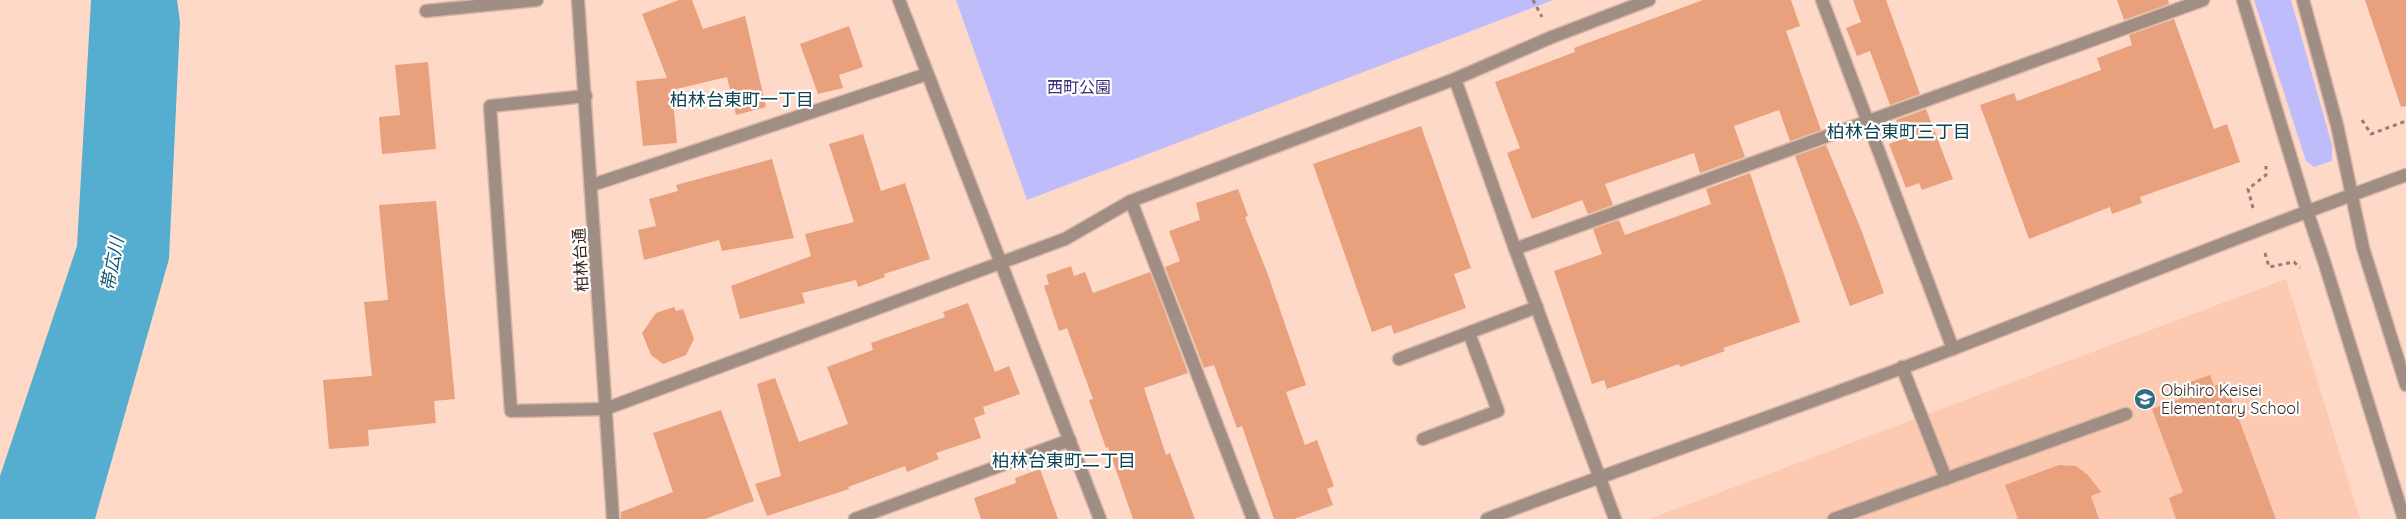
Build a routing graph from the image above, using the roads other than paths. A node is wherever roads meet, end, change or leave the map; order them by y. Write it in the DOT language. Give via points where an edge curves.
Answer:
graph roads {
  1 [pos="537,0"];
  2 [pos="578,0"];
  3 [pos="899,0"];
  4 [pos="1649,0"];
  5 [pos="1822,0"];
  6 [pos="2203,0"];
  7 [pos="2244,0"];
  8 [pos="2303,0"];
  9 [pos="426,11"];
  10 [pos="927,74"];
  11 [pos="1455,79"];
  12 [pos="586,96"];
  13 [pos="1866,123"];
  14 [pos="2406,175"];
  15 [pos="592,185"];
  16 [pos="2351,195"];
  17 [pos="1131,201"];
  18 [pos="2307,211"];
  19 [pos="1515,249"];
  20 [pos="1002,262"];
  21 [pos="1537,307"];
  22 [pos="1469,332"];
  23 [pos="1953,349"];
  24 [pos="1399,359"];
  25 [pos="1902,367"];
  26 [pos="2406,385"];
  27 [pos="605,409"];
  28 [pos="2126,414"];
  29 [pos="1423,439"];
  30 [pos="1070,440"];
  31 [pos="1599,476"];
  32 [pos="1946,479"];
  33 [pos="613,519"];
  34 [pos="855,519"];
  35 [pos="1100,519"];
  36 [pos="1253,519"];
  37 [pos="1487,519"];
  38 [pos="1615,519"];
  39 [pos="1834,519"];
  40 [pos="2404,519"];
  1 -- 9 [label="street"];
  2 -- 12 [label="street, 柏林台通"];
  3 -- 10 [label="street"];
  4 -- 11 [label="street"];
  5 -- 13 [label="street"];
  6 -- 13 [label="street"];
  7 -- 18 [label="street"];
  8 -- 16 [label="street" via="2337,125"];
  10 -- 15 [label="street"];
  10 -- 20 [label="street"];
  11 -- 17 [label="street"];
  11 -- 19 [label="street"];
  12 -- 15 [label="street, 柏林台通"];
  12 -- 27 [label="street" via="490,106 511,411"];
  13 -- 19 [label="street"];
  13 -- 23 [label="street"];
  14 -- 16 [label="street"];
  15 -- 27 [label="street, 柏林台通"];
  16 -- 18 [label="street"];
  16 -- 26 [label="street" via="2363,248"];
  17 -- 20 [label="street" via="1065,238"];
  17 -- 36 [label="street"];
  18 -- 23 [label="street"];
  18 -- 40 [label="street"];
  19 -- 21 [label="street"];
  20 -- 27 [label="street"];
  20 -- 30 [label="street"];
  21 -- 22 [label="street"];
  21 -- 31 [label="street"];
  22 -- 24 [label="street"];
  22 -- 29 [label="street" via="1498,411"];
  23 -- 25 [label="street"];
  25 -- 31 [label="street"];
  25 -- 32 [label="street"];
  27 -- 33 [label="street, 柏林台通"];
  28 -- 32 [label="street"];
  30 -- 34 [label="street"];
  30 -- 35 [label="street"];
  31 -- 37 [label="street"];
  31 -- 38 [label="street"];
  32 -- 39 [label="street"];
}
